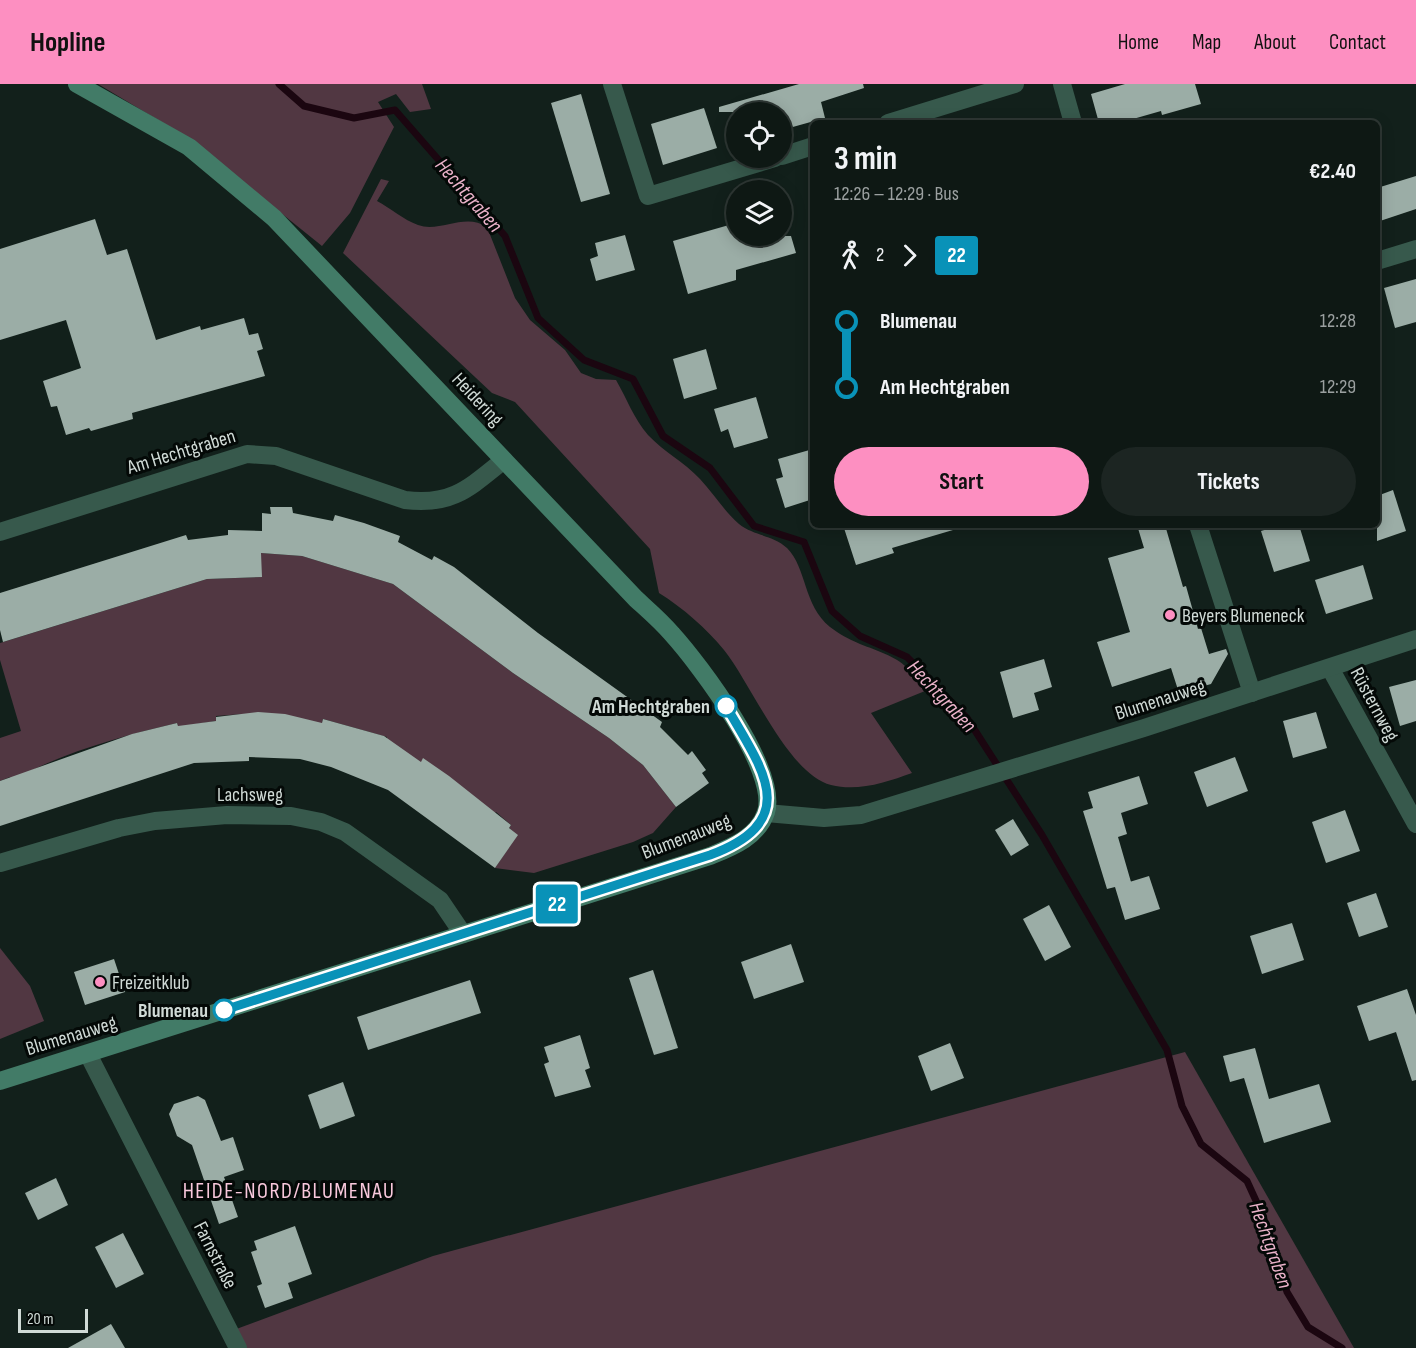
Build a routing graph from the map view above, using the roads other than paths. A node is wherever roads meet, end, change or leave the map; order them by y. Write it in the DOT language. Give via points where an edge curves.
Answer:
graph roads {
  1 [pos="77,84"];
  2 [pos="612,84"];
  3 [pos="1015,84"];
  4 [pos="1062,84"];
  5 [pos="898,120"];
  6 [pos="1072,120"];
  7 [pos="810,147"];
  8 [pos="792,153"];
  9 [pos="742,168"];
  10 [pos="1416,249"];
  11 [pos="1380,260"];
  12 [pos="504,460"];
  13 [pos="1199,528"];
  14 [pos="0,532"];
  15 [pos="1416,639"];
  16 [pos="1330,668"];
  17 [pos="1252,693"];
  18 [pos="766,813"];
  19 [pos="1416,824"];
  20 [pos="0,863"];
  21 [pos="463,934"];
  22 [pos="88,1053"];
  23 [pos="0,1081"];
  24 [pos="238,1348"];
  1 -- 12 [label="street, Heidering" via="189,147 246,193 319,263"];
  2 -- 9 [label="street" via="648,196"];
  3 -- 5 [label="street"];
  4 -- 6 [label="street"];
  7 -- 8 [label="street"];
  10 -- 11 [label="street"];
  12 -- 14 [label="street, Am Hechtgraben" via="459,494 426,502 405,500 276,456 247,454"];
  12 -- 18 [label="street, Heidering" via="671,633 710,681 754,755 765,782"];
  13 -- 17 [label="street"];
  15 -- 16 [label="street, Blumenauweg"];
  16 -- 17 [label="street, Blumenauweg"];
  16 -- 19 [label="street, Rüsternweg"];
  17 -- 18 [label="street, Blumenauweg" via="989,777 845,818"];
  18 -- 21 [label="street, Blumenauweg" via="749,836 729,848"];
  20 -- 21 [label="street, Lachsweg" via="155,821 227,815 291,816 345,832 440,900"];
  21 -- 22 [label="street, Blumenauweg"];
  22 -- 23 [label="street, Blumenauweg"];
  22 -- 24 [label="street, Farnstraße"];
}
